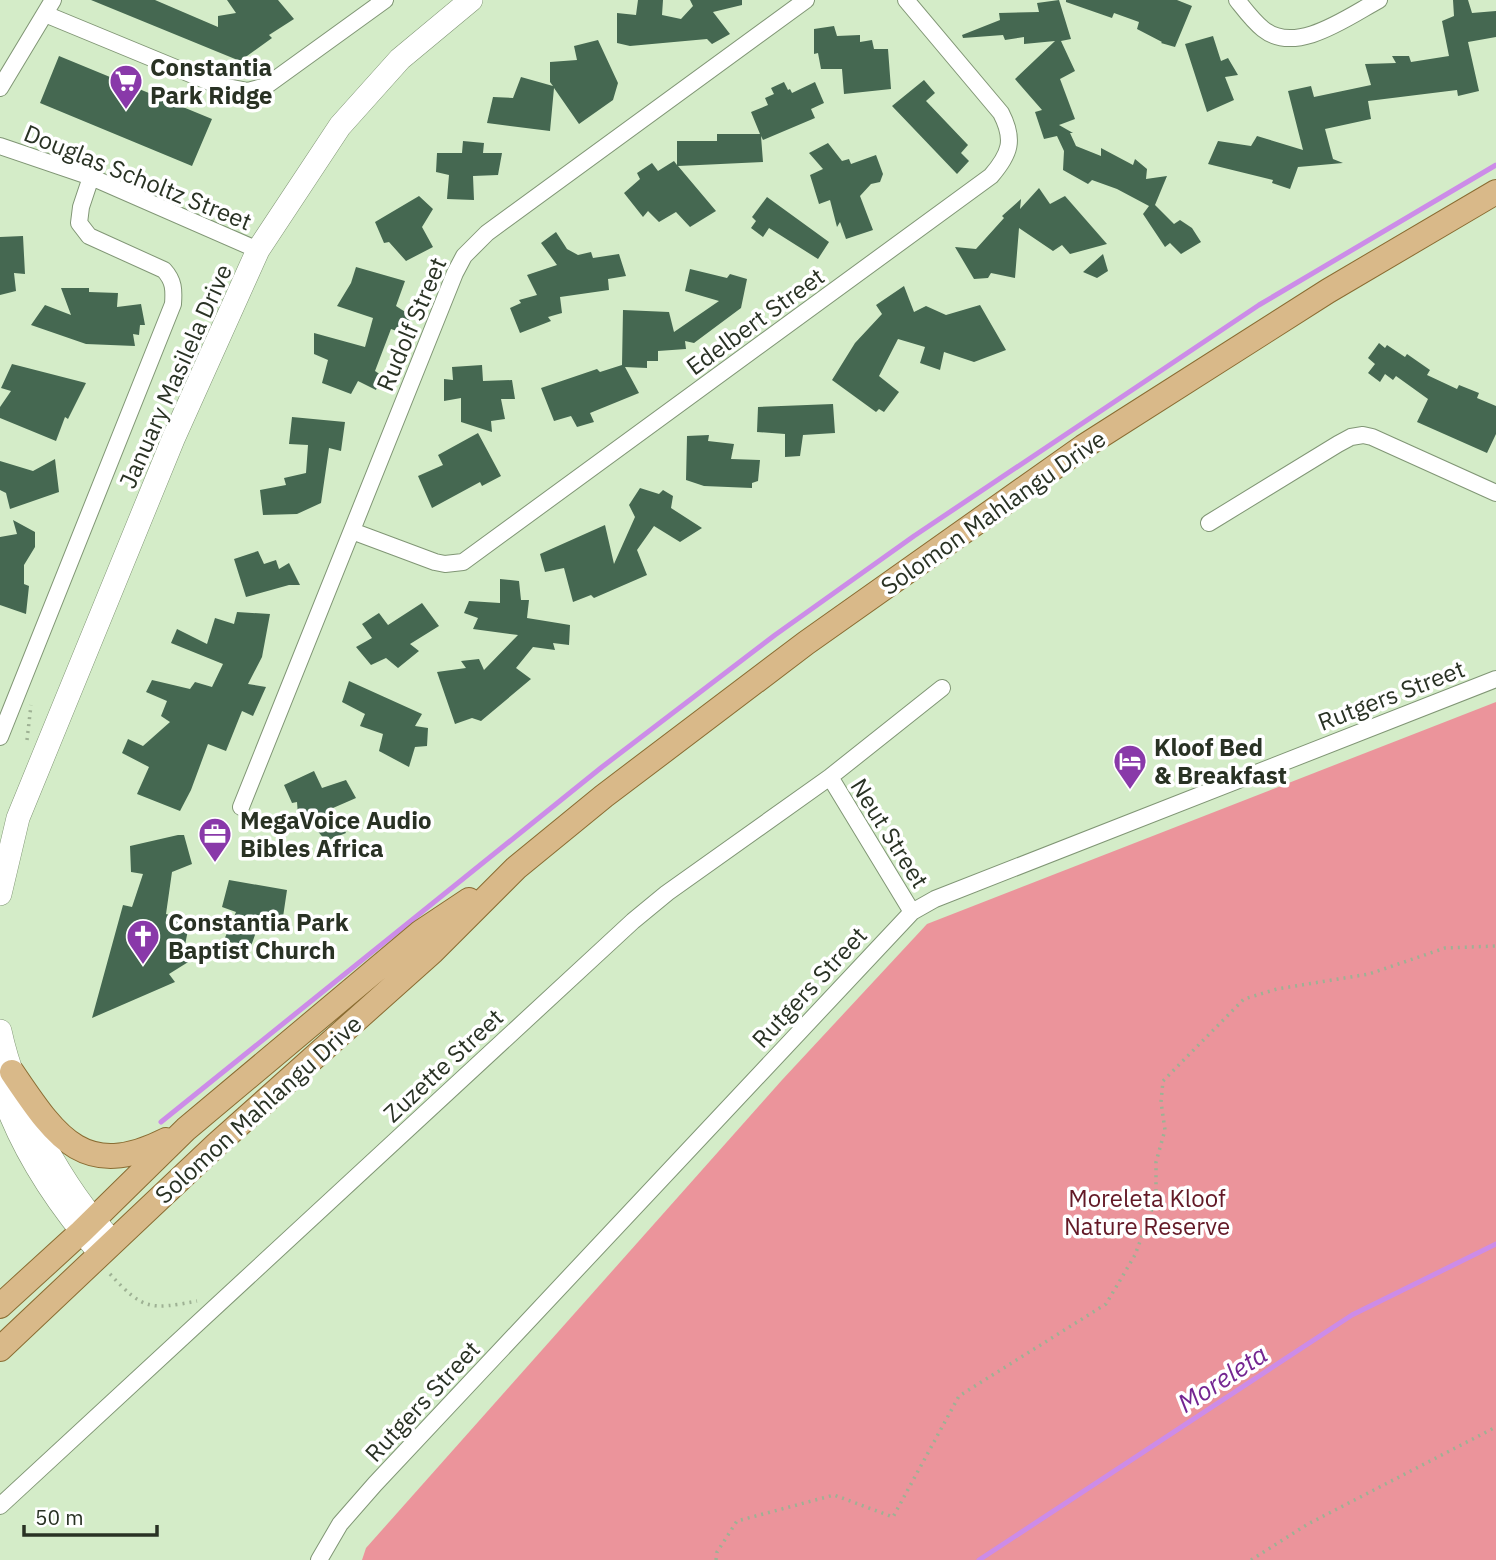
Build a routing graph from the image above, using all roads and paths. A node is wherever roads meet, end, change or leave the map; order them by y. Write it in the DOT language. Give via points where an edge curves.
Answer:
graph roads {
  1 [pos="385,0"];
  2 [pos="471,0"];
  3 [pos="806,0"];
  4 [pos="906,0"];
  5 [pos="1237,0"];
  6 [pos="1379,0"];
  7 [pos="49,7"];
  8 [pos="0,88"];
  9 [pos="0,146"];
  10 [pos="91,177"];
  11 [pos="1496,192"];
  12 [pos="258,250"];
  13 [pos="1496,493"];
  14 [pos="1209,523"];
  15 [pos="352,531"];
  16 [pos="1496,679"];
  17 [pos="942,688"];
  18 [pos="32,700"];
  19 [pos="0,737"];
  20 [pos="26,752"];
  21 [pos="830,777"];
  22 [pos="241,807"];
  23 [pos="15,829"];
  24 [pos="0,856"];
  25 [pos="516,868"];
  26 [pos="0,894"];
  27 [pos="912,912"];
  28 [pos="1496,946"];
  29 [pos="0,1031"];
  30 [pos="6,1079"];
  31 [pos="186,1129"];
  32 [pos="87,1226"];
  33 [pos="103,1251"];
  34 [pos="202,1300"];
  35 [pos="0,1306"];
  36 [pos="0,1349"];
  37 [pos="1496,1427"];
  38 [pos="0,1506"];
  39 [pos="319,1560"];
  40 [pos="716,1560"];
  41 [pos="1251,1560"];
  1 -- 7 [label="street" via="266,86 248,91 217,85"];
  2 -- 12 [label="main road, January Masilela Drive" via="400,60 340,126"];
  3 -- 15 [label="street, Rudolf Street" via="476,242 455,273"];
  4 -- 15 [label="street, Edelbert Street" via="1009,128 1004,161 991,176 463,562 435,562"];
  5 -- 6 [label="street" via="1265,30 1296,39"];
  7 -- 8 [label="street"];
  9 -- 10 [label="street, Douglas Scholtz Street"];
  10 -- 12 [label="street, Douglas Scholtz Street"];
  10 -- 19 [label="street, January Masilela Drive" via="79,223 89,236 164,271 171,278 173,304"];
  11 -- 25 [label="main road, Solomon Mahlangu Drive" via="1328,290 1083,447 796,650"];
  12 -- 23 [label="main road, January Masilela Drive" via="174,437"];
  13 -- 14 [label="street" via="1363,435 1338,444"];
  15 -- 22 [label="street, Rudolf Street"];
  16 -- 27 [label="street, Rutgers Street" via="935,899"];
  17 -- 21 [label="street, Zuzette Street"];
  18 -- 20 [label="path"];
  21 -- 27 [label="street, Neut Street"];
  21 -- 38 [label="street, Zuzette Street" via="633,921"];
  23 -- 24 [label="main road, January Masilela Drive"];
  23 -- 26 [label="main road, January Masilela Drive"];
  25 -- 31 [label="main road, Solomon Mahlangu Drive" via="421,932"];
  25 -- 33 [label="main road, Solomon Mahlangu Drive" via="432,952"];
  27 -- 39 [label="street, Rutgers Street" via="375,1484 340,1524"];
  28 -- 40 [label="path" via="1445,948 1369,974 1244,999 1163,1081 1164,1130 1156,1161 1156,1198 1135,1255 1107,1304 959,1396 893,1517 834,1495 737,1521"];
  29 -- 30 [label="main road"];
  30 -- 31 [label="main road" via="69,1144 90,1154 134,1154"];
  30 -- 32 [label="main road"];
  31 -- 32 [label="main road, Solomon Mahlangu Drive"];
  32 -- 33 [label="main road"];
  32 -- 35 [label="main road, Solomon Mahlangu Drive"];
  33 -- 34 [label="path" via="131,1297 161,1308"];
  33 -- 36 [label="main road, Solomon Mahlangu Drive"];
  37 -- 41 [label="path" via="1308,1524"];
}
